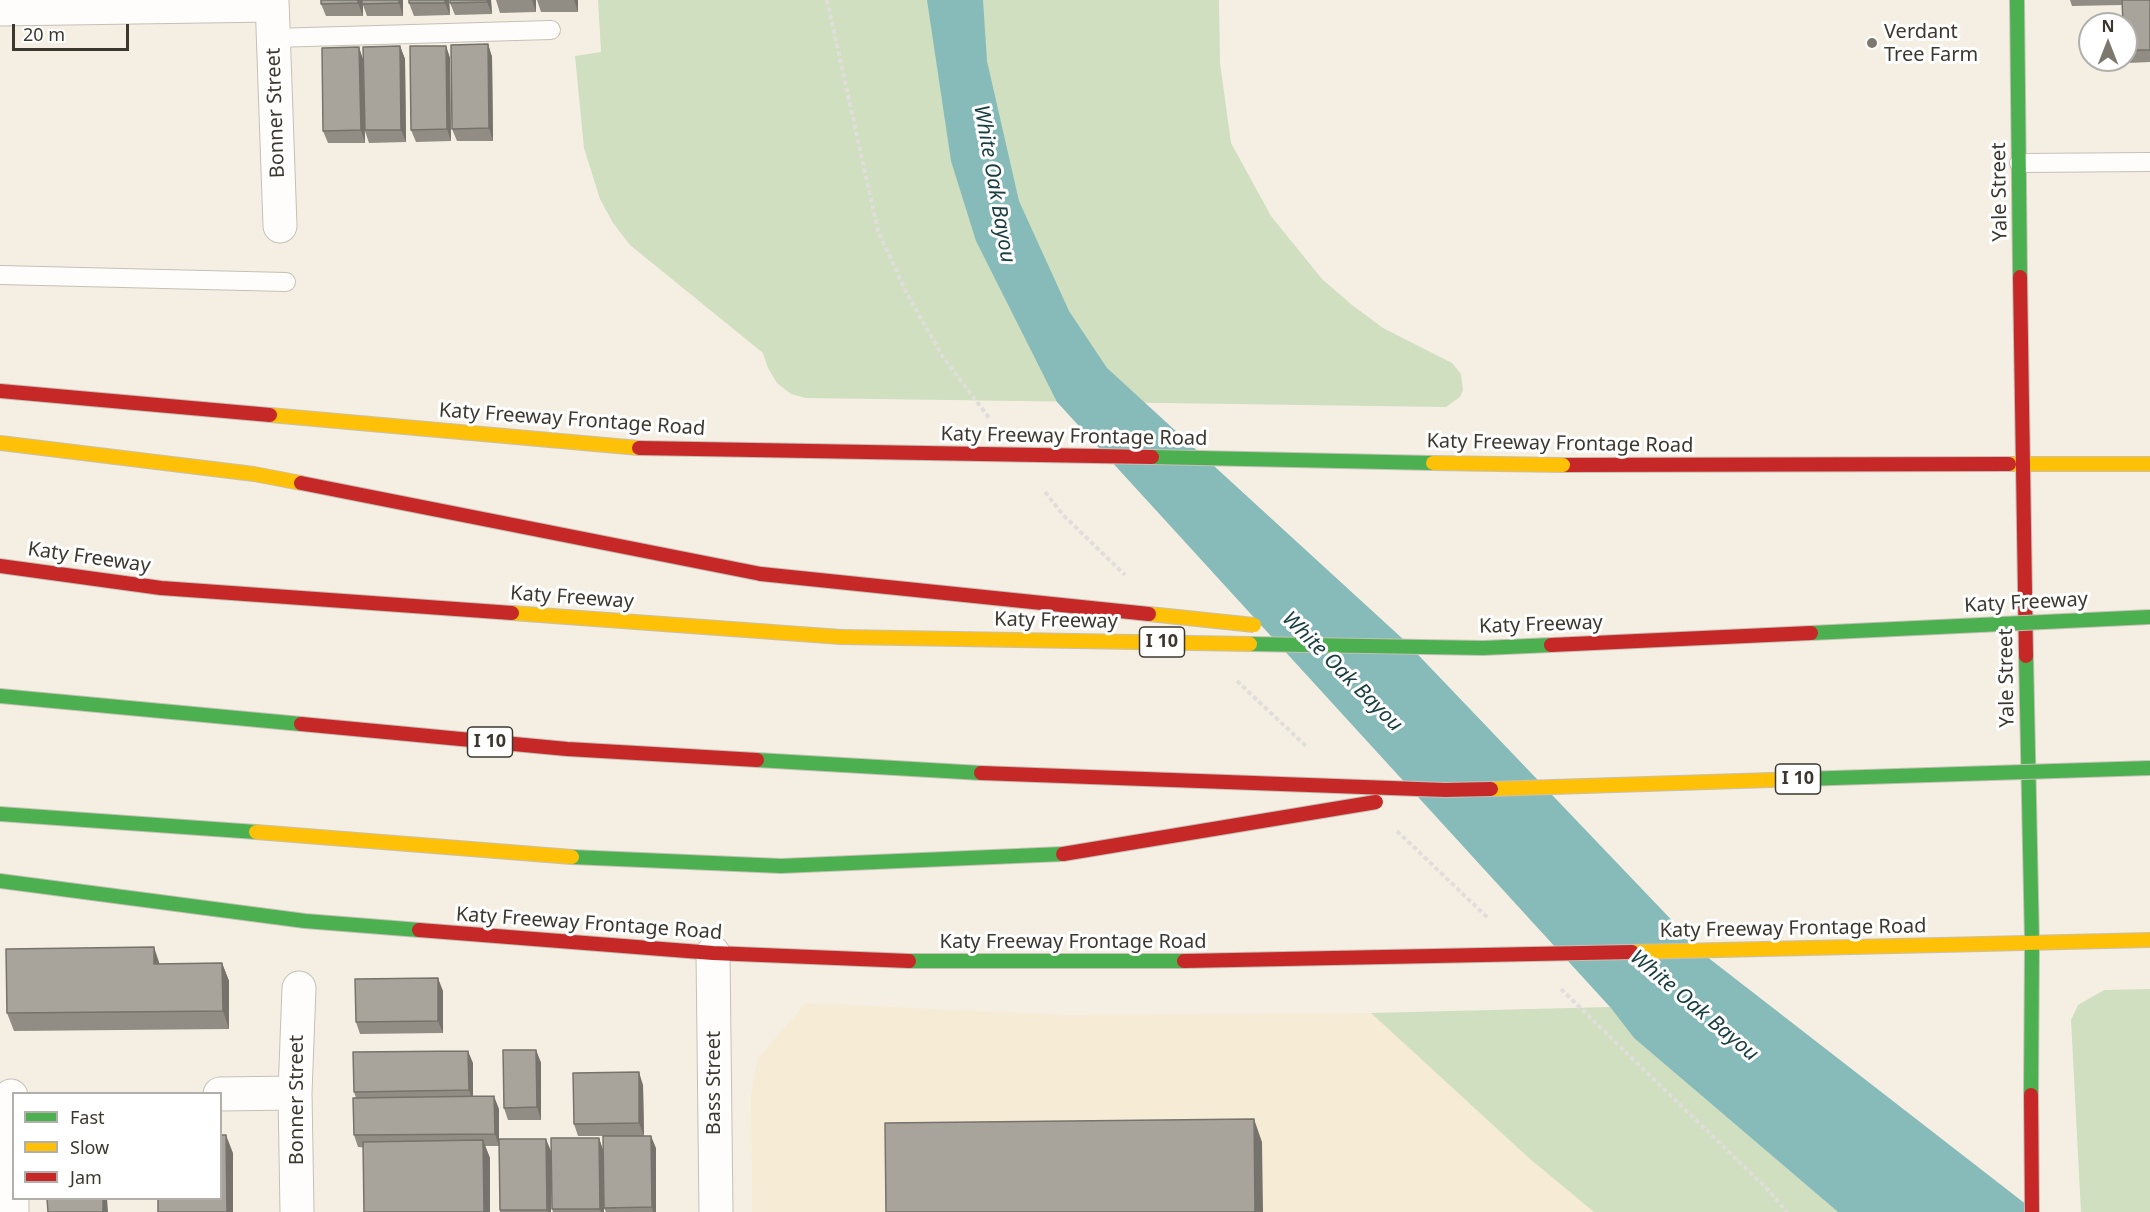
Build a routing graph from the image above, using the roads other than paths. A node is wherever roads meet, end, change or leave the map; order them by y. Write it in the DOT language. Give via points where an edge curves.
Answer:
graph roads {
  1 [pos="2017,0"];
  2 [pos="272,2"];
  3 [pos="0,9"];
  4 [pos="551,30"];
  5 [pos="273,38"];
  6 [pos="2150,162"];
  7 [pos="2019,163"];
  8 [pos="280,226"];
  9 [pos="0,275"];
  10 [pos="286,282"];
  11 [pos="0,391"];
  12 [pos="0,443"];
  13 [pos="2150,464"];
  14 [pos="2022,466"];
  15 [pos="0,566"];
  16 [pos="2150,617"];
  17 [pos="1270,626"];
  18 [pos="1317,631"];
  19 [pos="1483,648"];
  20 [pos="0,696"];
  21 [pos="2150,768"];
  22 [pos="1445,790"];
  23 [pos="0,814"];
  24 [pos="0,881"];
  25 [pos="2150,940"];
  26 [pos="2032,943"];
  27 [pos="713,953"];
  28 [pos="299,988"];
  29 [pos="295,1093"];
  30 [pos="222,1094"];
  31 [pos="8,1096"];
  32 [pos="12,1212"];
  33 [pos="297,1212"];
  34 [pos="717,1212"];
  35 [pos="2032,1212"];
  1 -- 7 [label="main road, Yale Street"];
  2 -- 3 [label="street"];
  2 -- 5 [label="street, Bonner Street"];
  4 -- 5 [label="lane"];
  5 -- 8 [label="street, Bonner Street"];
  6 -- 7 [label="lane"];
  7 -- 14 [label="main road, Yale Street"];
  9 -- 10 [label="lane"];
  11 -- 14 [label="main road, Katy Freeway Frontage Road, bridge" via="639,448 1563,465"];
  12 -- 17 [label="main road, bridge" via="254,474 761,574"];
  13 -- 14 [label="main road, Katy Freeway Frontage Road"];
  14 -- 26 [label="main road, Yale Street"];
  15 -- 19 [label="main road, Katy Freeway / I 10, bridge" via="161,588 841,637"];
  16 -- 19 [label="main road, Katy Freeway / I 10, bridge"];
  18 -- 19 [label="main road, bridge"];
  20 -- 22 [label="main road, I 10, bridge" via="567,749 981,773"];
  21 -- 22 [label="main road, I 10, bridge"];
  22 -- 23 [label="main road, bridge" via="1063,854 781,866 512,854"];
  24 -- 27 [label="main road, Katy Freeway Frontage Road" via="305,921"];
  25 -- 26 [label="main road, Katy Freeway Frontage Road"];
  26 -- 27 [label="main road, Katy Freeway Frontage Road, bridge" via="1184,962 948,962"];
  26 -- 35 [label="main road, Yale Street"];
  27 -- 34 [label="street, Bass Street"];
  28 -- 29 [label="street, Bonner Street"];
  29 -- 30 [label="street"];
  29 -- 33 [label="street, Bonner Street"];
  31 -- 32 [label="street"];
}
